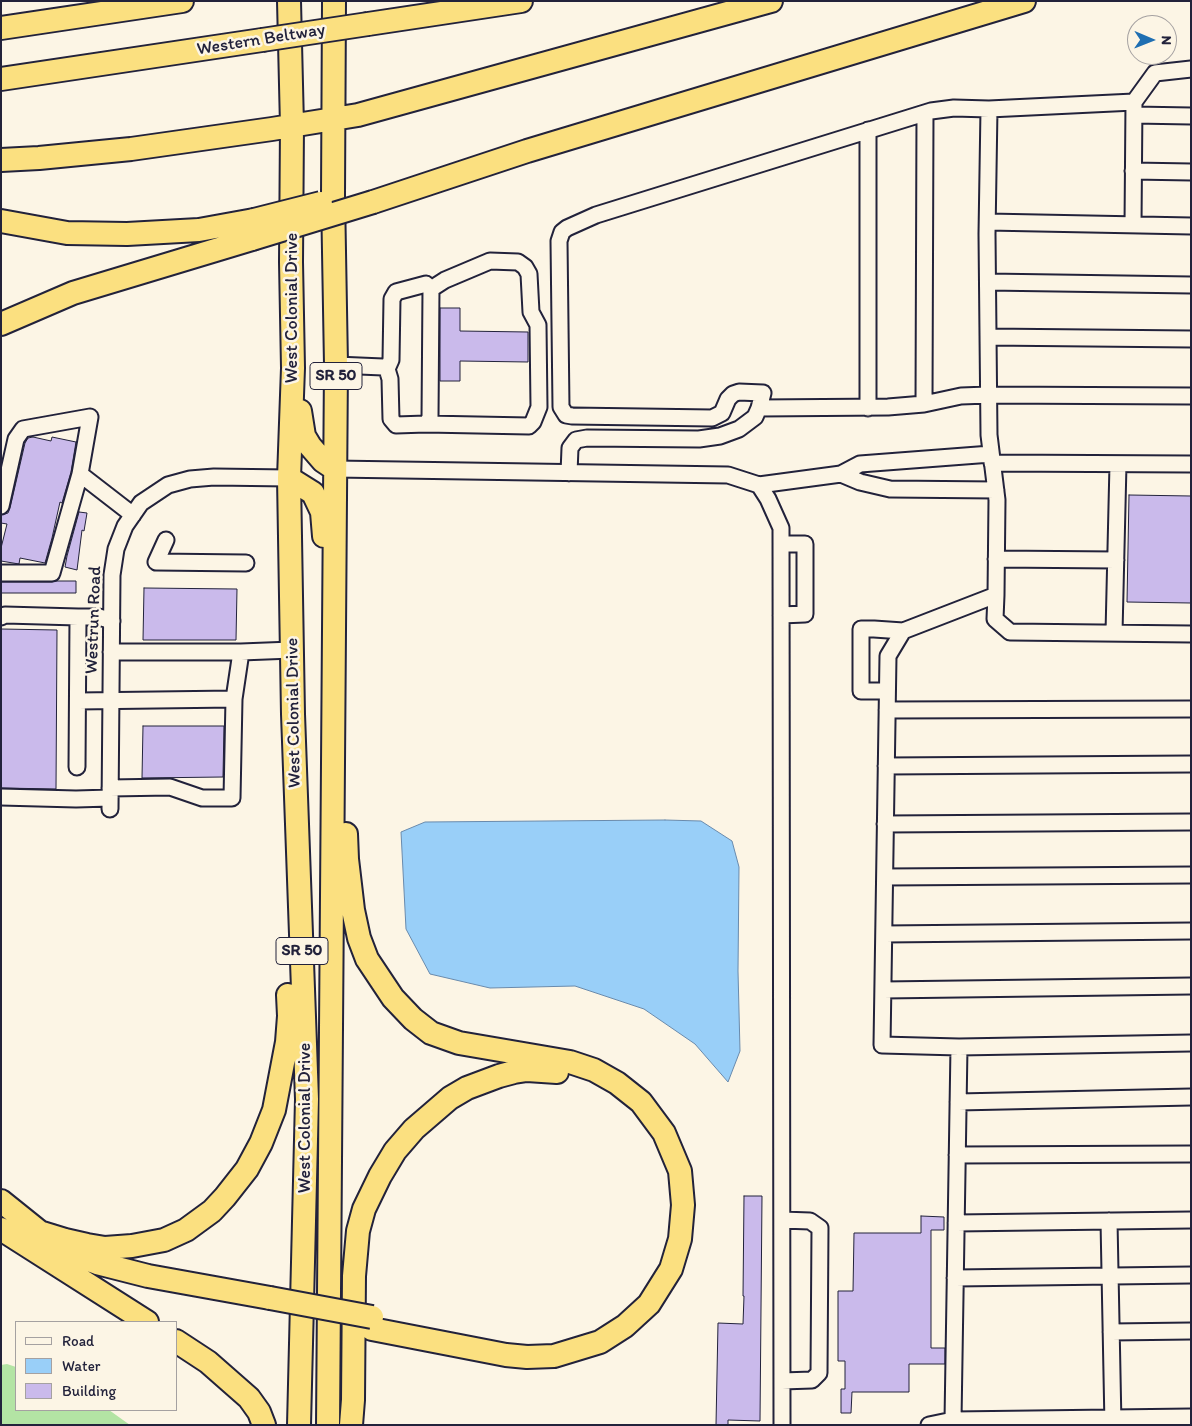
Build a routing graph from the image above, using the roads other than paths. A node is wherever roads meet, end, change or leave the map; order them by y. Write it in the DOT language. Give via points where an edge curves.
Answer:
graph roads {
  1 [pos="182,1"];
  2 [pos="289,1"];
  3 [pos="334,1"];
  4 [pos="521,1"];
  5 [pos="771,1"];
  6 [pos="1024,1"];
  7 [pos="1,28"];
  8 [pos="1191,69"];
  9 [pos="1,79"];
  10 [pos="989,109"];
  11 [pos="1134,109"];
  12 [pos="925,112"];
  13 [pos="1191,116"];
  14 [pos="333,119"];
  15 [pos="292,126"];
  16 [pos="868,130"];
  17 [pos="1,160"];
  18 [pos="1133,171"];
  19 [pos="1191,172"];
  20 [pos="1,221"];
  21 [pos="988,222"];
  22 [pos="1133,225"];
  23 [pos="1191,226"];
  24 [pos="253,230"];
  25 [pos="988,282"];
  26 [pos="1191,284"];
  27 [pos="431,289"];
  28 [pos="1,324"];
  29 [pos="988,337"];
  30 [pos="1191,339"];
  31 [pos="336,366"];
  32 [pos="293,368"];
  33 [pos="387,369"];
  34 [pos="988,395"];
  35 [pos="1191,396"];
  36 [pos="924,404"];
  37 [pos="759,408"];
  38 [pos="868,408"];
  39 [pos="426,424"];
  40 [pos="992,459"];
  41 [pos="1118,464"];
  42 [pos="1191,464"];
  43 [pos="335,469"];
  44 [pos="80,474"];
  45 [pos="569,474"];
  46 [pos="841,474"];
  47 [pos="289,478"];
  48 [pos="759,485"];
  49 [pos="996,490"];
  50 [pos="1,506"];
  51 [pos="133,515"];
  52 [pos="166,540"];
  53 [pos="781,544"];
  54 [pos="996,559"];
  55 [pos="1116,560"];
  56 [pos="246,563"];
  57 [pos="1,573"];
  58 [pos="996,595"];
  59 [pos="781,615"];
  60 [pos="1,617"];
  61 [pos="78,617"];
  62 [pos="112,621"];
  63 [pos="334,626"];
  64 [pos="903,631"];
  65 [pos="1114,633"];
  66 [pos="1191,634"];
  67 [pos="292,650"];
  68 [pos="111,652"];
  69 [pos="241,652"];
  70 [pos="887,691"];
  71 [pos="234,700"];
  72 [pos="78,701"];
  73 [pos="111,701"];
  74 [pos="1191,709"];
  75 [pos="887,710"];
  76 [pos="293,714"];
  77 [pos="1191,764"];
  78 [pos="886,766"];
  79 [pos="77,767"];
  80 [pos="1,797"];
  81 [pos="110,798"];
  82 [pos="1191,822"];
  83 [pos="886,824"];
  84 [pos="1191,875"];
  85 [pos="885,877"];
  86 [pos="1191,931"];
  87 [pos="884,934"];
  88 [pos="1191,986"];
  89 [pos="883,990"];
  90 [pos="1191,1044"];
  91 [pos="958,1047"];
  92 [pos="1191,1097"];
  93 [pos="958,1102"];
  94 [pos="1191,1154"];
  95 [pos="957,1155"];
  96 [pos="1,1201"];
  97 [pos="782,1220"];
  98 [pos="1191,1220"];
  99 [pos="1108,1221"];
  100 [pos="956,1222"];
  101 [pos="1,1229"];
  102 [pos="38,1232"];
  103 [pos="59,1265"];
  104 [pos="1191,1275"];
  105 [pos="1110,1276"];
  106 [pos="955,1278"];
  107 [pos="270,1304"];
  108 [pos="145,1321"];
  109 [pos="372,1323"];
  110 [pos="1191,1331"];
  111 [pos="1111,1332"];
  112 [pos="178,1342"];
  113 [pos="782,1381"];
  114 [pos="1191,1417"];
  115 [pos="953,1420"];
  116 [pos="1112,1421"];
  117 [pos="264,1425"];
  118 [pos="299,1425"];
  119 [pos="328,1425"];
  120 [pos="351,1425"];
  121 [pos="782,1425"];
  122 [pos="929,1425"];
  1 -- 7 [label="highway"];
  2 -- 15 [label="highway, West Colonial Drive / SR 50"];
  3 -- 14 [label="highway, West Colonial Drive / SR 50"];
  4 -- 9 [label="highway, Western Beltway, bridge"];
  5 -- 14 [label="highway"];
  6 -- 24 [label="highway, bridge"];
  8 -- 11 [label="street" via="1155,73"];
  10 -- 11 [label="street"];
  10 -- 12 [label="street" via="943,108"];
  10 -- 21 [label="street"];
  11 -- 13 [label="street"];
  11 -- 18 [label="street"];
  12 -- 16 [label="street"];
  12 -- 36 [label="street"];
  14 -- 15 [label="highway"];
  14 -- 31 [label="highway, West Colonial Drive / SR 50"];
  15 -- 17 [label="highway" via="131,149"];
  15 -- 32 [label="highway, West Colonial Drive / SR 50"];
  16 -- 37 [label="street" via="596,215 562,232 559,241 562,407 566,415 712,418 722,413 728,399 739,392 763,393"];
  16 -- 38 [label="street"];
  18 -- 19 [label="street"];
  18 -- 22 [label="street"];
  20 -- 24 [label="highway" via="67,232 127,234"];
  21 -- 22 [label="street"];
  21 -- 25 [label="street"];
  22 -- 23 [label="street"];
  24 -- 28 [label="highway" via="73,293"];
  25 -- 26 [label="street"];
  25 -- 29 [label="street"];
  27 -- 33 [label="street" via="426,284 396,292 392,300 391,360"];
  27 -- 39 [label="street" via="430,418"];
  27 -- 39 [label="street" via="490,261 518,262 525,267 529,274 531,312 539,332 539,408 529,426"];
  29 -- 30 [label="street"];
  29 -- 34 [label="street"];
  31 -- 33 [label="street"];
  31 -- 43 [label="highway, West Colonial Drive / SR 50"];
  32 -- 43 [label="highway" via="304,436 323,461"];
  32 -- 47 [label="highway, West Colonial Drive / SR 50"];
  33 -- 39 [label="street" via="391,419 396,425"];
  34 -- 35 [label="street"];
  34 -- 36 [label="street" via="961,396"];
  34 -- 40 [label="street"];
  36 -- 38 [label="street"];
  37 -- 38 [label="street"];
  37 -- 45 [label="street" via="755,417 738,429 710,438 581,438 570,448"];
  40 -- 41 [label="street"];
  40 -- 46 [label="street" via="860,464"];
  40 -- 49 [label="street"];
  41 -- 42 [label="street"];
  41 -- 55 [label="street"];
  43 -- 45 [label="street"];
  43 -- 63 [label="highway, West Colonial Drive / SR 50"];
  44 -- 50 [label="street" via="90,416 23,429 16,439"];
  44 -- 51 [label="street"];
  44 -- 57 [label="street" via="52,573"];
  45 -- 48 [label="street" via="728,475"];
  46 -- 48 [label="street"];
  46 -- 49 [label="street" via="890,489"];
  47 -- 51 [label="street, Westrun Road" via="190,479 168,485 142,503"];
  47 -- 63 [label="highway" via="313,493 322,512 327,591"];
  47 -- 67 [label="highway, West Colonial Drive / SR 50"];
  48 -- 53 [label="street" via="781,528"];
  49 -- 54 [label="street"];
  51 -- 62 [label="street, Westrun Road" via="116,549 112,575"];
  52 -- 56 [label="street" via="156,562"];
  53 -- 59 [label="street"];
  53 -- 59 [label="street" via="806,544 805,614"];
  54 -- 55 [label="street"];
  54 -- 58 [label="street"];
  55 -- 65 [label="street"];
  58 -- 64 [label="street"];
  58 -- 65 [label="street" via="995,619 1010,632"];
  59 -- 97 [label="street"];
  60 -- 61 [label="street"];
  61 -- 62 [label="street"];
  61 -- 72 [label="street"];
  62 -- 68 [label="street, Westrun Road"];
  63 -- 109 [label="highway" via="347,859 353,910 367,959 393,998 431,1033 459,1043 570,1062 617,1083 641,1102 664,1133 680,1171 683,1206 680,1239 671,1269 650,1304 600,1342 554,1356 527,1357 506,1355"];
  63 -- 119 [label="highway, West Colonial Drive / SR 50"];
  64 -- 70 [label="street" via="888,656"];
  64 -- 70 [label="street" via="861,629 861,691"];
  65 -- 66 [label="street"];
  67 -- 69 [label="street"];
  67 -- 76 [label="highway, West Colonial Drive / SR 50"];
  68 -- 69 [label="street"];
  68 -- 73 [label="street, Westrun Road"];
  69 -- 71 [label="street"];
  70 -- 75 [label="street"];
  71 -- 73 [label="street"];
  71 -- 81 [label="street" via="232,798 202,798 170,786"];
  72 -- 73 [label="street"];
  72 -- 79 [label="street"];
  73 -- 81 [label="street, Westrun Road"];
  74 -- 75 [label="street"];
  75 -- 78 [label="street"];
  76 -- 102 [label="highway" via="282,810 289,1016 274,1110 261,1143 247,1169 212,1211 186,1230 164,1240 105,1248"];
  76 -- 118 [label="highway, West Colonial Drive / SR 50" via="307,1099"];
  77 -- 78 [label="street"];
  78 -- 83 [label="street"];
  80 -- 81 [label="street"];
  82 -- 83 [label="street"];
  83 -- 85 [label="street"];
  84 -- 85 [label="street"];
  85 -- 87 [label="street"];
  86 -- 87 [label="street"];
  87 -- 89 [label="street"];
  88 -- 89 [label="street"];
  89 -- 91 [label="street" via="882,1045"];
  90 -- 91 [label="street"];
  91 -- 93 [label="street"];
  92 -- 93 [label="street"];
  93 -- 95 [label="street"];
  94 -- 95 [label="street"];
  95 -- 100 [label="street"];
  96 -- 102 [label="highway"];
  97 -- 113 [label="street"];
  97 -- 113 [label="street" via="810,1222 820,1228 819,1373 812,1380"];
  98 -- 99 [label="street"];
  99 -- 100 [label="street"];
  99 -- 105 [label="street"];
  100 -- 106 [label="street"];
  101 -- 103 [label="highway"];
  102 -- 107 [label="highway" via="78,1256 120,1270"];
  103 -- 107 [label="highway" via="119,1282"];
  103 -- 108 [label="highway"];
  104 -- 105 [label="street"];
  105 -- 106 [label="street"];
  105 -- 111 [label="street"];
  106 -- 115 [label="street"];
  107 -- 109 [label="highway"];
  109 -- 120 [label="highway" via="529,1346 567,1342 590,1334 614,1320 640,1298 654,1278 670,1231 671,1188 661,1153 637,1115 607,1090 588,1080 549,1070 527,1070 467,1088 414,1129 380,1176 364,1209 358,1231"];
  110 -- 111 [label="street"];
  111 -- 116 [label="street"];
  112 -- 117 [label="highway" via="208,1362 249,1398"];
  113 -- 121 [label="street"];
  114 -- 116 [label="street"];
  115 -- 116 [label="street"];
  115 -- 122 [label="street"];
}
